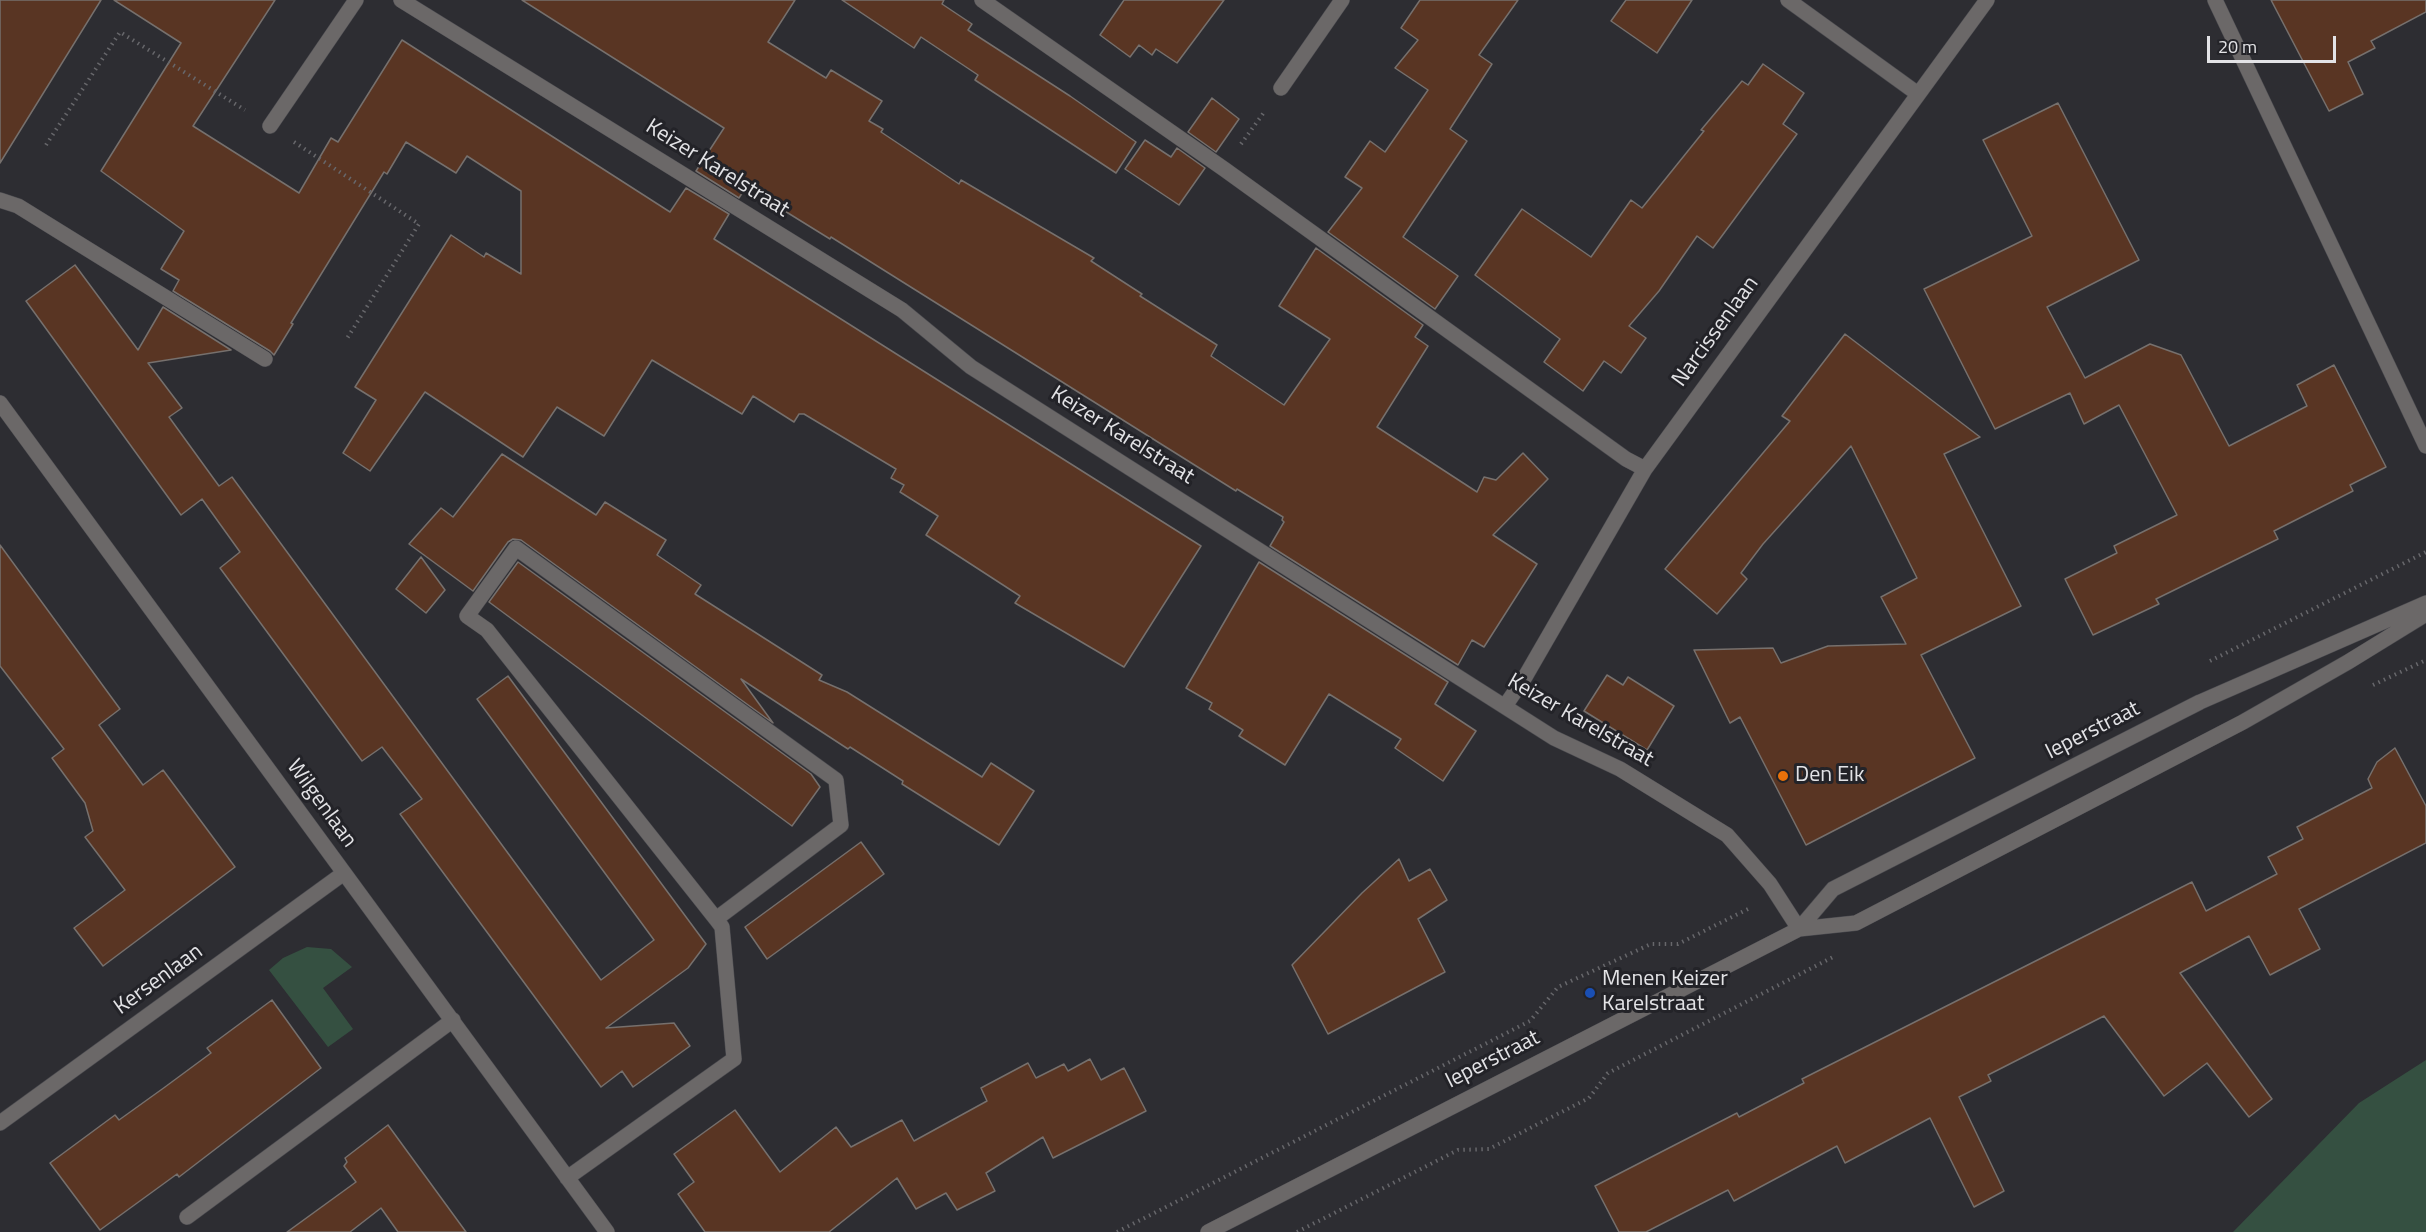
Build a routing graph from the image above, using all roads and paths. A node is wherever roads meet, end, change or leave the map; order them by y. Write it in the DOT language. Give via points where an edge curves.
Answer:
graph roads {
  1 [pos="356,0"];
  2 [pos="401,0"];
  3 [pos="982,0"];
  4 [pos="1342,0"];
  5 [pos="1788,0"];
  6 [pos="1987,0"];
  7 [pos="2215,0"];
  8 [pos="1281,88"];
  9 [pos="1918,94"];
  10 [pos="270,126"];
  11 [pos="46,145"];
  12 [pos="1224,169"];
  13 [pos="0,200"];
  14 [pos="346,340"];
  15 [pos="265,359"];
  16 [pos="0,403"];
  17 [pos="2426,446"];
  18 [pos="1645,469"];
  19 [pos="2426,603"];
  20 [pos="2426,614"];
  21 [pos="1505,706"];
  22 [pos="344,873"];
  23 [pos="716,919"];
  24 [pos="1799,929"];
  25 [pos="453,1020"];
  26 [pos="0,1123"];
  27 [pos="567,1178"];
  28 [pos="187,1217"];
  29 [pos="607,1232"];
  30 [pos="1209,1232"];
  1 -- 10 [label="street"];
  2 -- 21 [label="street, Keizer Karelstraat" via="902,310 971,367"];
  3 -- 12 [label="street"];
  4 -- 8 [label="street"];
  5 -- 9 [label="street"];
  6 -- 9 [label="street, Narcissenlaan"];
  7 -- 17 [label="street"];
  8 -- 12 [label="path"];
  9 -- 18 [label="street, Narcissenlaan"];
  10 -- 11 [label="path" via="120,32"];
  10 -- 14 [label="path" via="419,224"];
  12 -- 18 [label="street"];
  13 -- 15 [label="street" via="18,206"];
  16 -- 22 [label="street, Wilgenlaan"];
  18 -- 21 [label="street, Narcissenlaan"];
  19 -- 24 [label="street, Ieperstraat" via="2200,702 1852,879 1833,889"];
  20 -- 24 [label="street, Ieperstraat" via="2243,722 1856,923"];
  21 -- 24 [label="street, Keizer Karelstraat" via="1554,738 1620,769 1727,835 1770,884"];
  22 -- 25 [label="street, Wilgenlaan"];
  22 -- 26 [label="street, Kersenlaan"];
  23 -- 23 [label="street" via="486,630 467,616 516,548 836,780 841,825"];
  23 -- 27 [label="street" via="722,927 734,1059"];
  24 -- 30 [label="street, Ieperstraat"];
  25 -- 27 [label="street, Wilgenlaan"];
  25 -- 28 [label="street"];
  27 -- 29 [label="street, Wilgenlaan"];
}
